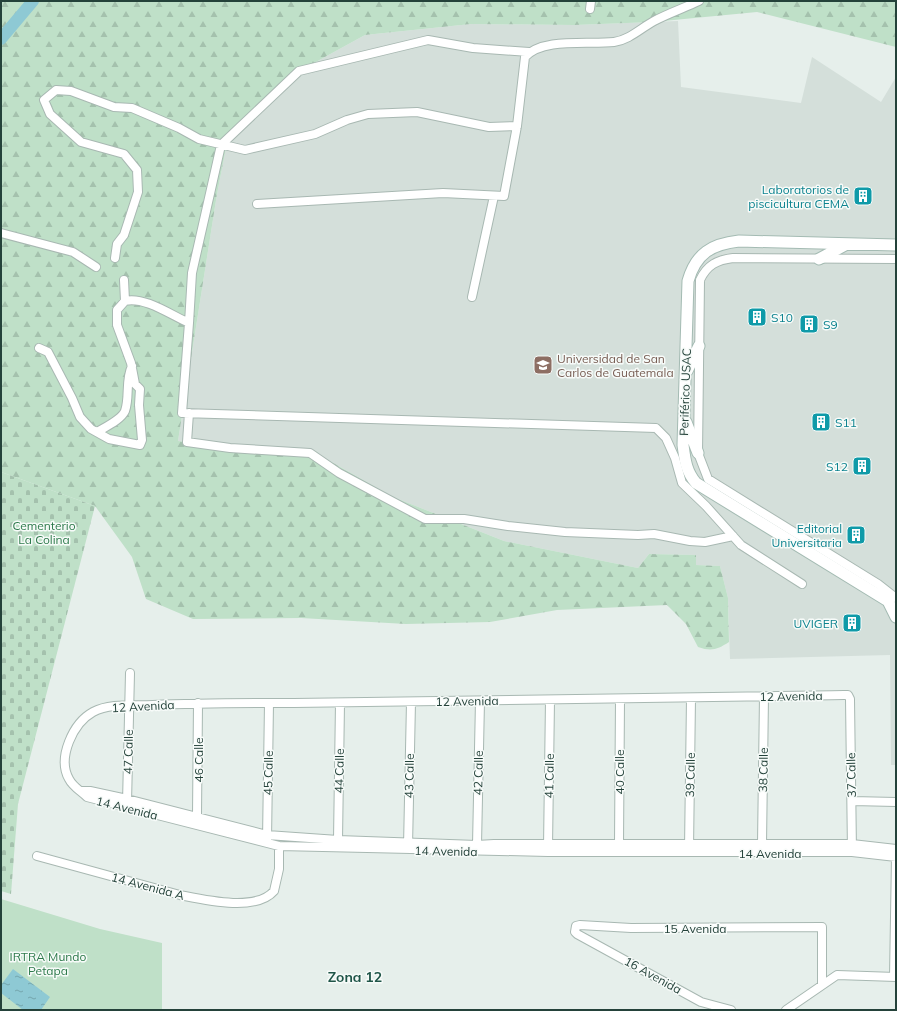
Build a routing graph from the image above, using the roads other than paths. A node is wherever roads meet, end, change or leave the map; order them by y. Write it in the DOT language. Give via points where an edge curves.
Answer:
graph roads {
  1 [pos="699,1"];
  2 [pos="529,52"];
  3 [pos="517,126"];
  4 [pos="221,145"];
  5 [pos="494,196"];
  6 [pos="257,204"];
  7 [pos="1,232"];
  8 [pos="848,244"];
  9 [pos="896,245"];
  10 [pos="115,258"];
  11 [pos="819,259"];
  12 [pos="896,259"];
  13 [pos="96,267"];
  14 [pos="124,280"];
  15 [pos="472,297"];
  16 [pos="125,301"];
  17 [pos="189,323"];
  18 [pos="699,346"];
  19 [pos="39,348"];
  20 [pos="132,366"];
  21 [pos="685,375"];
  22 [pos="189,413"];
  23 [pos="684,416"];
  24 [pos="97,432"];
  25 [pos="698,453"];
  26 [pos="733,536"];
  27 [pos="802,584"];
  28 [pos="896,598"];
  29 [pos="896,617"];
  30 [pos="130,673"];
  31 [pos="764,696"];
  32 [pos="691,698"];
  33 [pos="850,698"];
  34 [pos="550,700"];
  35 [pos="620,700"];
  36 [pos="480,701"];
  37 [pos="411,702"];
  38 [pos="269,703"];
  39 [pos="340,703"];
  40 [pos="198,704"];
  41 [pos="129,706"];
  42 [pos="81,791"];
  43 [pos="852,801"];
  44 [pos="896,802"];
  45 [pos="127,803"];
  46 [pos="197,816"];
  47 [pos="267,839"];
  48 [pos="338,840"];
  49 [pos="548,844"];
  50 [pos="762,844"];
  51 [pos="477,845"];
  52 [pos="619,845"];
  53 [pos="279,846"];
  54 [pos="408,846"];
  55 [pos="852,848"];
  56 [pos="689,849"];
  57 [pos="896,849"];
  58 [pos="548,852"];
  59 [pos="37,856"];
  60 [pos="896,857"];
  61 [pos="577,934"];
  62 [pos="895,977"];
  63 [pos="822,985"];
  64 [pos="731,1010"];
  65 [pos="786,1010"];
  1 -- 2 [label="street" via="615,42 544,45"];
  2 -- 3 [label="street" via="525,57"];
  2 -- 4 [label="street" via="473,48 428,40 299,71"];
  3 -- 4 [label="street" via="489,127 417,112 368,114 315,134 245,150"];
  3 -- 5 [label="street" via="504,196"];
  4 -- 10 [label="street" via="199,139 132,108 114,106 71,91 56,90 44,100 50,114 81,142 124,154 137,170 138,192 124,235 117,244"];
  4 -- 17 [label="street" via="192,273"];
  5 -- 6 [label="street" via="444,193"];
  5 -- 15 [label="street"];
  7 -- 13 [label="street" via="73,252"];
  8 -- 9 [label="street, Periférico USAC"];
  8 -- 11 [label="street"];
  8 -- 21 [label="street, Periférico USAC" via="739,241 709,249 696,262 688,280"];
  11 -- 12 [label="street, Periférico USAC"];
  11 -- 18 [label="street, Periférico USAC" via="732,258 713,264 700,280"];
  14 -- 16 [label="street"];
  16 -- 17 [label="street" via="132,299 145,302"];
  16 -- 20 [label="street" via="117,310 117,325"];
  17 -- 22 [label="street" via="182,413"];
  18 -- 21 [label="street"];
  18 -- 25 [label="street, Periférico USAC"];
  19 -- 24 [label="street" via="48,352 80,417"];
  20 -- 24 [label="street" via="129,372 125,411"];
  20 -- 24 [label="street" via="135,384 140,389 140,445 109,439"];
  21 -- 23 [label="street, Periférico USAC"];
  22 -- 26 [label="street" via="187,442 230,448 310,453 339,472 425,519 464,519 565,532 654,534 705,542"];
  22 -- 26 [label="street" via="656,428 666,438 682,483"];
  23 -- 25 [label="street"];
  23 -- 29 [label="street, Periférico USAC" via="685,466 696,483 888,601"];
  25 -- 28 [label="street, Periférico USAC" via="708,479 872,580"];
  26 -- 27 [label="street" via="741,545"];
  30 -- 41 [label="street, 47 Calle"];
  31 -- 32 [label="street, 12 Avenida"];
  31 -- 33 [label="street, 12 Avenida" via="848,695"];
  31 -- 50 [label="street, 38 Calle"];
  32 -- 35 [label="street, 12 Avenida"];
  32 -- 56 [label="street, 39 Calle"];
  33 -- 43 [label="street, 37 Calle"];
  34 -- 35 [label="street, 12 Avenida"];
  34 -- 36 [label="street, 12 Avenida"];
  34 -- 49 [label="street, 41 Calle"];
  35 -- 52 [label="street, 40 Calle"];
  36 -- 37 [label="street, 12 Avenida"];
  36 -- 51 [label="street, 42 Calle"];
  37 -- 39 [label="street, 12 Avenida"];
  37 -- 54 [label="street, 43 Calle"];
  38 -- 39 [label="street, 12 Avenida"];
  38 -- 40 [label="street, 12 Avenida"];
  38 -- 47 [label="street, 45 Calle"];
  39 -- 48 [label="street, 44 Calle"];
  40 -- 41 [label="street, 12 Avenida"];
  40 -- 46 [label="street, 46 Calle"];
  41 -- 42 [label="street, 12 Avenida" via="104,708 84,718 77,726 70,741 66,766 70,781"];
  41 -- 45 [label="street, 47 Calle"];
  42 -- 45 [label="street, 14 Avenida" via="87,797"];
  43 -- 44 [label="street"];
  43 -- 55 [label="street, 37 Calle"];
  45 -- 46 [label="street, 14 Avenida"];
  45 -- 47 [label="street, 14 Avenida"];
  46 -- 47 [label="street, 14 Avenida"];
  47 -- 48 [label="street, 14 Avenida"];
  47 -- 53 [label="street, 14 Avenida"];
  48 -- 54 [label="street, 14 Avenida"];
  49 -- 51 [label="street, 14 Avenida"];
  49 -- 52 [label="street, 14 Avenida"];
  49 -- 58 [label="street, 41 Calle"];
  50 -- 55 [label="street, 14 Avenida"];
  50 -- 56 [label="street, 14 Avenida"];
  51 -- 54 [label="street, 14 Avenida"];
  52 -- 56 [label="street, 14 Avenida"];
  53 -- 54 [label="street, 14 Avenida"];
  53 -- 59 [label="street, 14 Avenida A" via="277,886 271,894 261,900 247,902 180,895"];
  54 -- 58 [label="street, 14 Avenida"];
  55 -- 56 [label="street, 14 Avenida"];
  55 -- 57 [label="street, 14 Avenida"];
  55 -- 60 [label="street, 14 Avenida"];
  56 -- 58 [label="street, 14 Avenida"];
  60 -- 62 [label="street"];
  61 -- 63 [label="street, 15 Avenida" via="575,929 580,925 631,928 822,927"];
  61 -- 64 [label="street, 16 Avenida" via="701,1002"];
  62 -- 63 [label="street" via="840,975"];
  63 -- 65 [label="street"];
}
